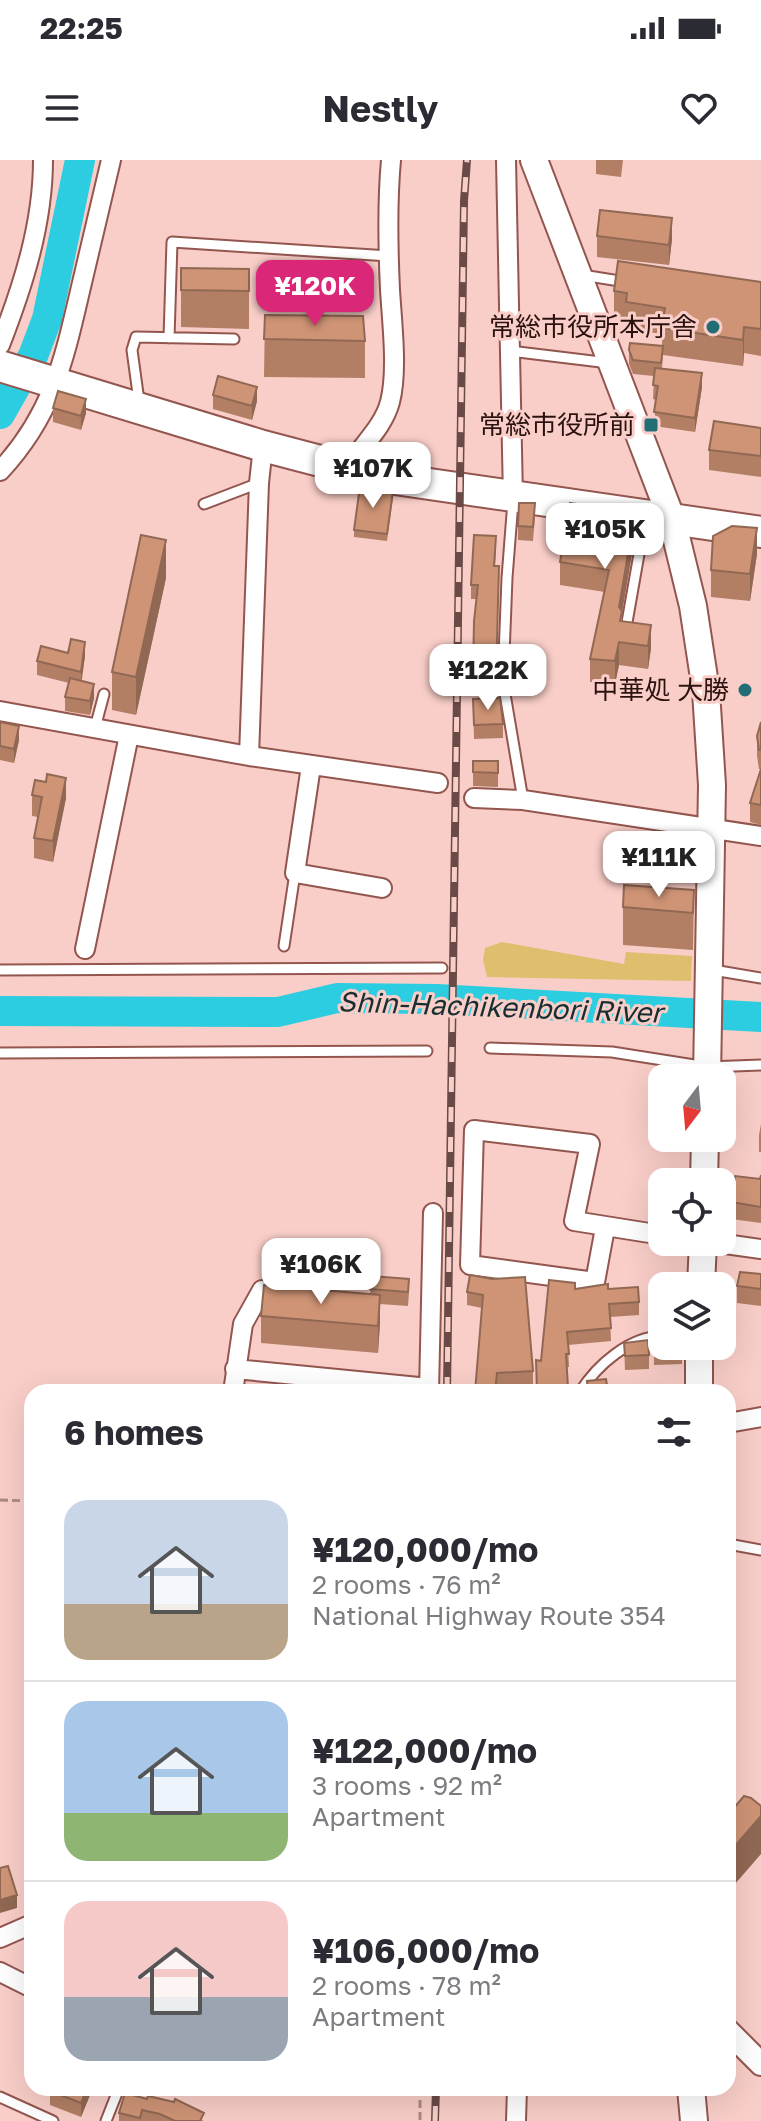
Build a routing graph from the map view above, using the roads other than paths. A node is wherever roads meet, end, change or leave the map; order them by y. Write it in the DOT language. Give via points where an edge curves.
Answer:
graph roads {
  1 [pos="43,160"];
  2 [pos="111,160"];
  3 [pos="391,160"];
  4 [pos="506,160"];
  5 [pos="534,160"];
  6 [pos="389,256"];
  7 [pos="578,275"];
  8 [pos="639,284"];
  9 [pos="169,338"];
  10 [pos="234,339"];
  11 [pos="510,351"];
  12 [pos="613,363"];
  13 [pos="20,368"];
  14 [pos="140,408"];
  15 [pos="263,446"];
  16 [pos="347,469"];
  17 [pos="0,471"];
  18 [pos="259,483"];
  19 [pos="513,498"];
  20 [pos="204,504"];
  21 [pos="659,518"];
  22 [pos="761,532"];
  23 [pos="626,628"];
  24 [pos="104,694"];
  25 [pos="0,711"];
  26 [pos="95,728"];
  27 [pos="129,735"];
  28 [pos="249,756"];
  29 [pos="311,766"];
  30 [pos="438,783"];
  31 [pos="474,798"];
  32 [pos="523,800"];
  33 [pos="712,829"];
  34 [pos="761,836"];
  35 [pos="295,873"];
  36 [pos="382,888"];
  37 [pos="284,946"];
  38 [pos="85,949"];
  39 [pos="442,968"];
  40 [pos="0,970"];
  41 [pos="709,974"];
  42 [pos="761,978"];
  43 [pos="490,1048"];
  44 [pos="427,1051"];
  45 [pos="0,1053"];
  46 [pos="683,1064"];
  47 [pos="707,1064"];
  48 [pos="761,1065"];
  49 [pos="736,1066"];
  50 [pos="433,1213"];
  51 [pos="605,1228"];
  52 [pos="648,1233"];
  53 [pos="736,1246"];
  54 [pos="761,1249"];
  55 [pos="262,1290"];
  56 [pos="648,1338"];
  57 [pos="699,1360"];
  58 [pos="235,1369"];
  59 [pos="234,1384"];
  60 [pos="374,1384"];
  61 [pos="429,1384"];
  62 [pos="587,1384"];
  63 [pos="699,1384"];
  64 [pos="761,1417"];
  65 [pos="736,1422"];
  66 [pos="736,1545"];
  67 [pos="761,1550"];
  68 [pos="24,1928"];
  69 [pos="0,1938"];
  70 [pos="0,1972"];
  71 [pos="24,1984"];
  72 [pos="736,2039"];
  73 [pos="761,2064"];
  74 [pos="116,2096"];
  75 [pos="517,2096"];
  76 [pos="692,2096"];
  77 [pos="0,2097"];
  78 [pos="53,2121"];
  79 [pos="106,2121"];
  80 [pos="516,2121"];
  81 [pos="694,2121"];
  1 -- 13 [label="street" via="41,199 25,276"];
  2 -- 13 [label="street"];
  3 -- 6 [label="street"];
  4 -- 11 [label="street"];
  5 -- 7 [label="main road"];
  6 -- 9 [label="lane" via="172,242"];
  6 -- 16 [label="street" via="391,400 382,423"];
  7 -- 8 [label="lane"];
  7 -- 12 [label="main road"];
  9 -- 10 [label="lane"];
  9 -- 14 [label="lane" via="136,337 132,350"];
  11 -- 12 [label="lane"];
  11 -- 19 [label="street"];
  12 -- 21 [label="main road"];
  13 -- 14 [label="highway"];
  13 -- 17 [label="street" via="22,447"];
  14 -- 15 [label="highway"];
  15 -- 16 [label="highway"];
  15 -- 18 [label="street"];
  16 -- 19 [label="highway"];
  18 -- 20 [label="lane"];
  18 -- 28 [label="street"];
  19 -- 21 [label="highway"];
  19 -- 32 [label="lane" via="503,682"];
  21 -- 22 [label="highway"];
  21 -- 23 [label="lane"];
  21 -- 33 [label="main road" via="693,606 706,691"];
  24 -- 26 [label="lane"];
  25 -- 26 [label="street"];
  26 -- 27 [label="street"];
  27 -- 28 [label="street"];
  27 -- 38 [label="street"];
  28 -- 29 [label="street"];
  29 -- 30 [label="street"];
  29 -- 35 [label="street"];
  31 -- 32 [label="street"];
  32 -- 33 [label="street"];
  33 -- 34 [label="street"];
  33 -- 41 [label="main road"];
  35 -- 36 [label="street"];
  35 -- 37 [label="lane"];
  39 -- 40 [label="lane"];
  41 -- 42 [label="lane"];
  41 -- 47 [label="main road"];
  43 -- 46 [label="lane" via="612,1052"];
  44 -- 45 [label="lane"];
  48 -- 49 [label="lane"];
  50 -- 61 [label="street"];
  51 -- 51 [label="street" via="595,1282 470,1265 474,1130 590,1144 574,1221"];
  51 -- 52 [label="street"];
  53 -- 54 [label="street"];
  55 -- 58 [label="street" via="243,1324"];
  56 -- 62 [label="lane" via="608,1360"];
  57 -- 63 [label="main road"];
  58 -- 59 [label="street"];
  58 -- 60 [label="street"];
  64 -- 65 [label="street"];
  66 -- 67 [label="lane"];
  68 -- 69 [label="street"];
  70 -- 71 [label="street"];
  72 -- 73 [label="street"];
  74 -- 79 [label="lane"];
  75 -- 80 [label="street"];
  76 -- 81 [label="main road"];
  77 -- 78 [label="lane"];
}
